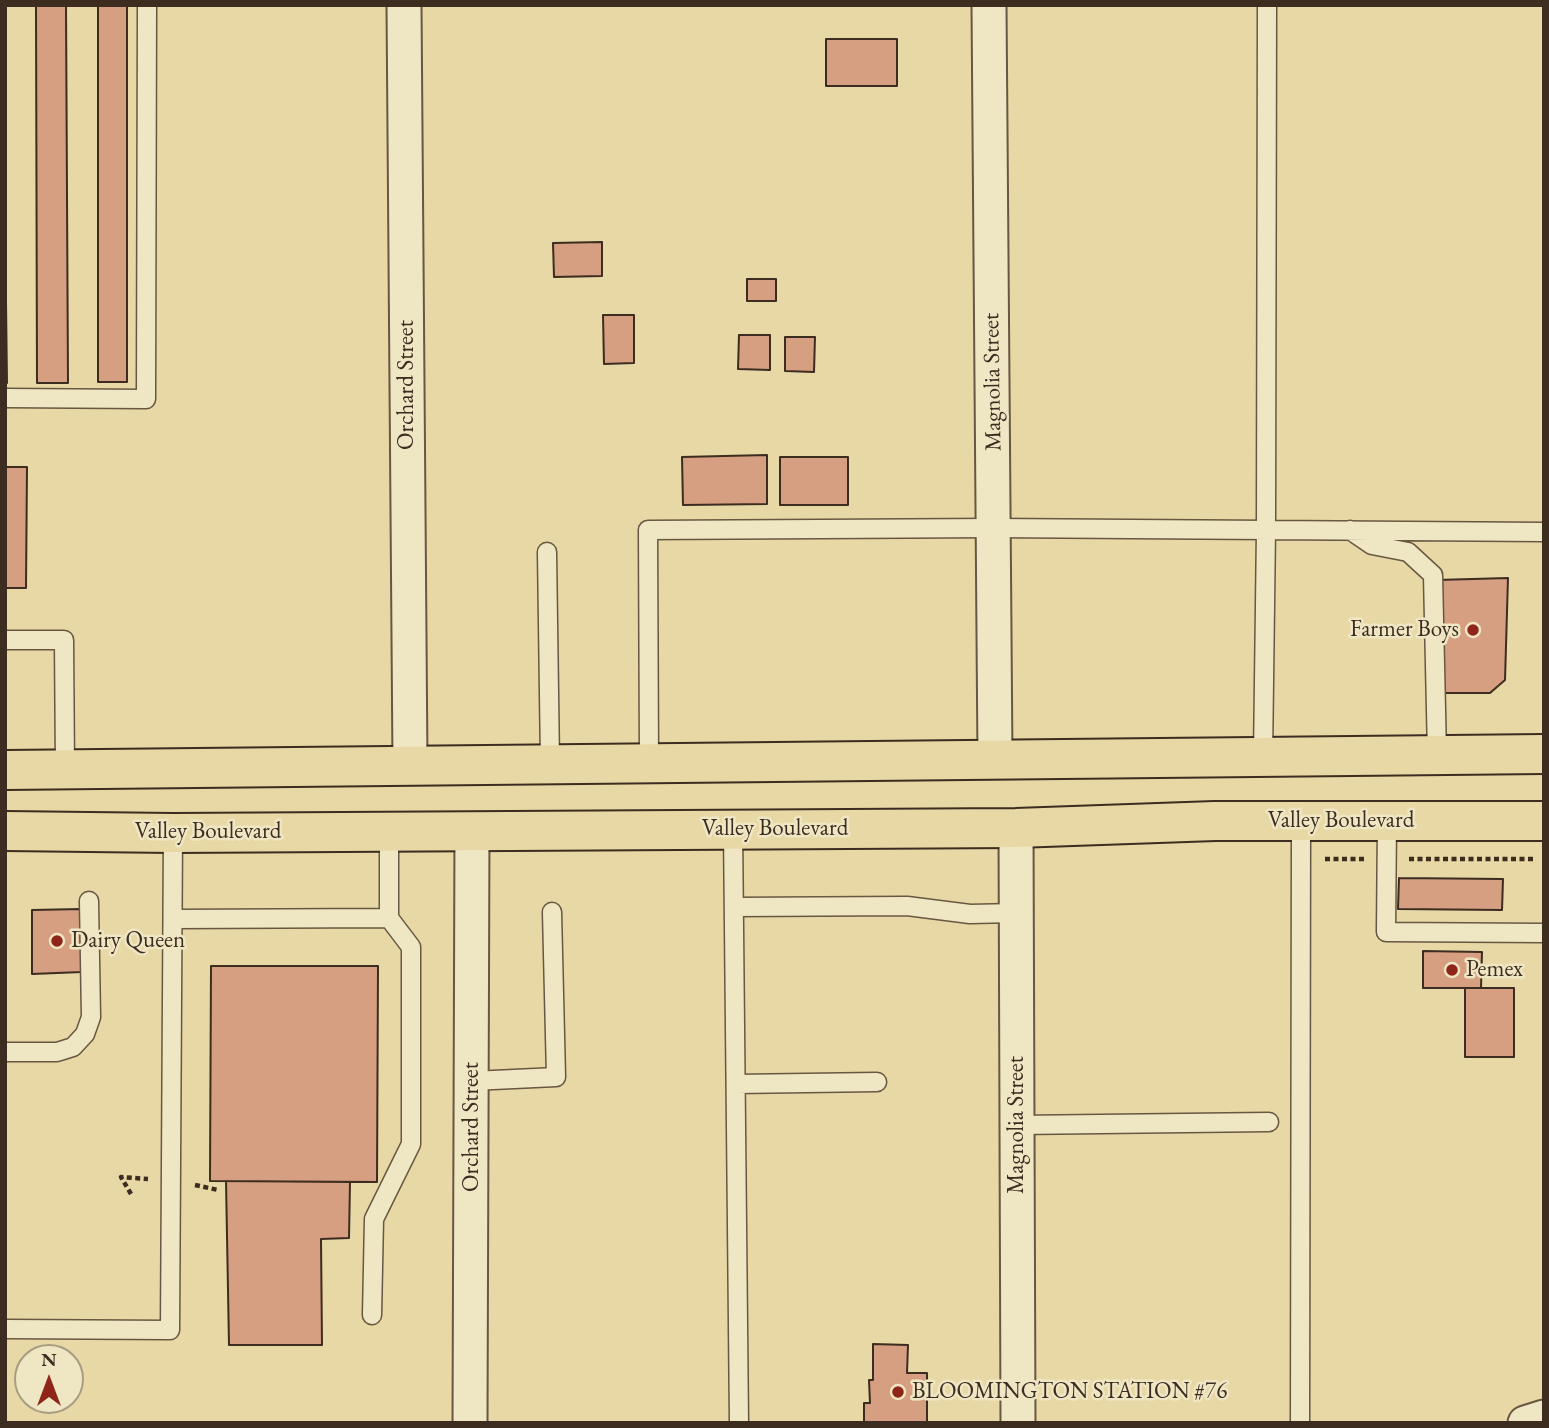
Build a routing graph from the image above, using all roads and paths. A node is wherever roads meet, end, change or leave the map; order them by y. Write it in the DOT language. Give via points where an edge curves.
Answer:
graph roads {
  1 [pos="147,5"];
  2 [pos="404,5"];
  3 [pos="989,5"];
  4 [pos="1267,5"];
  5 [pos="5,398"];
  6 [pos="994,528"];
  7 [pos="1266,529"];
  8 [pos="1350,530"];
  9 [pos="1544,532"];
  10 [pos="547,552"];
  11 [pos="5,640"];
  12 [pos="1544,754"];
  13 [pos="1437,755"];
  14 [pos="1263,757"];
  15 [pos="995,759"];
  16 [pos="649,762"];
  17 [pos="550,763"];
  18 [pos="410,764"];
  19 [pos="5,770"];
  20 [pos="65,770"];
  21 [pos="1301,821"];
  22 [pos="1387,821"];
  23 [pos="1544,821"];
  24 [pos="1016,828"];
  25 [pos="733,829"];
  26 [pos="472,830"];
  27 [pos="5,831"];
  28 [pos="389,831"];
  29 [pos="173,833"];
  30 [pos="1317,859"];
  31 [pos="1386,859"];
  32 [pos="1534,859"];
  33 [pos="89,901"];
  34 [pos="734,907"];
  35 [pos="552,912"];
  36 [pos="1016,913"];
  37 [pos="389,918"];
  38 [pos="173,919"];
  39 [pos="1544,933"];
  40 [pos="5,1052"];
  41 [pos="472,1081"];
  42 [pos="877,1082"];
  43 [pos="736,1084"];
  44 [pos="1269,1122"];
  45 [pos="1017,1125"];
  46 [pos="372,1315"];
  47 [pos="5,1329"];
  48 [pos="1544,1417"];
  49 [pos="470,1423"];
  50 [pos="738,1423"];
  51 [pos="1018,1423"];
  52 [pos="1300,1423"];
  53 [pos="1525,1423"];
  1 -- 5 [label="lane" via="146,399"];
  2 -- 18 [label="street, Orchard Street"];
  3 -- 6 [label="street, Magnolia Street"];
  4 -- 7 [label="lane"];
  6 -- 7 [label="lane"];
  6 -- 15 [label="street, Magnolia Street"];
  6 -- 16 [label="lane" via="648,530"];
  7 -- 8 [label="lane"];
  7 -- 14 [label="lane"];
  8 -- 9 [label="lane"];
  8 -- 13 [label="lane" via="1372,545 1408,552 1433,575"];
  10 -- 17 [label="lane"];
  11 -- 20 [label="lane" via="64,640"];
  12 -- 13 [label="main road"];
  13 -- 14 [label="main road"];
  14 -- 15 [label="main road"];
  15 -- 16 [label="main road"];
  16 -- 17 [label="main road"];
  17 -- 18 [label="main road"];
  18 -- 20 [label="main road"];
  19 -- 20 [label="main road"];
  21 -- 22 [label="main road, Valley Boulevard"];
  21 -- 24 [label="main road, Valley Boulevard"];
  21 -- 52 [label="lane"];
  22 -- 23 [label="main road, Valley Boulevard"];
  22 -- 31 [label="lane"];
  24 -- 25 [label="main road, Valley Boulevard"];
  24 -- 36 [label="street, Magnolia Street"];
  25 -- 26 [label="main road, Valley Boulevard"];
  25 -- 34 [label="lane"];
  26 -- 28 [label="main road, Valley Boulevard"];
  26 -- 41 [label="street, Orchard Street"];
  27 -- 29 [label="main road, Valley Boulevard"];
  28 -- 29 [label="main road, Valley Boulevard"];
  28 -- 37 [label="lane"];
  29 -- 38 [label="lane"];
  30 -- 31 [label="path"];
  31 -- 32 [label="path"];
  31 -- 39 [label="lane" via="1385,932"];
  33 -- 40 [label="lane" via="91,1017 85,1034 73,1048 57,1052"];
  34 -- 36 [label="lane" via="906,906 970,914"];
  34 -- 43 [label="lane"];
  35 -- 41 [label="lane" via="556,1077"];
  36 -- 45 [label="street, Magnolia Street"];
  37 -- 38 [label="lane"];
  37 -- 46 [label="lane" via="411,947 411,1144 374,1219"];
  38 -- 47 [label="lane" via="170,1330"];
  41 -- 49 [label="street, Orchard Street"];
  42 -- 43 [label="lane"];
  43 -- 50 [label="lane"];
  44 -- 45 [label="lane"];
  45 -- 51 [label="street, Magnolia Street"];
  48 -- 53 [label="street"];
}
